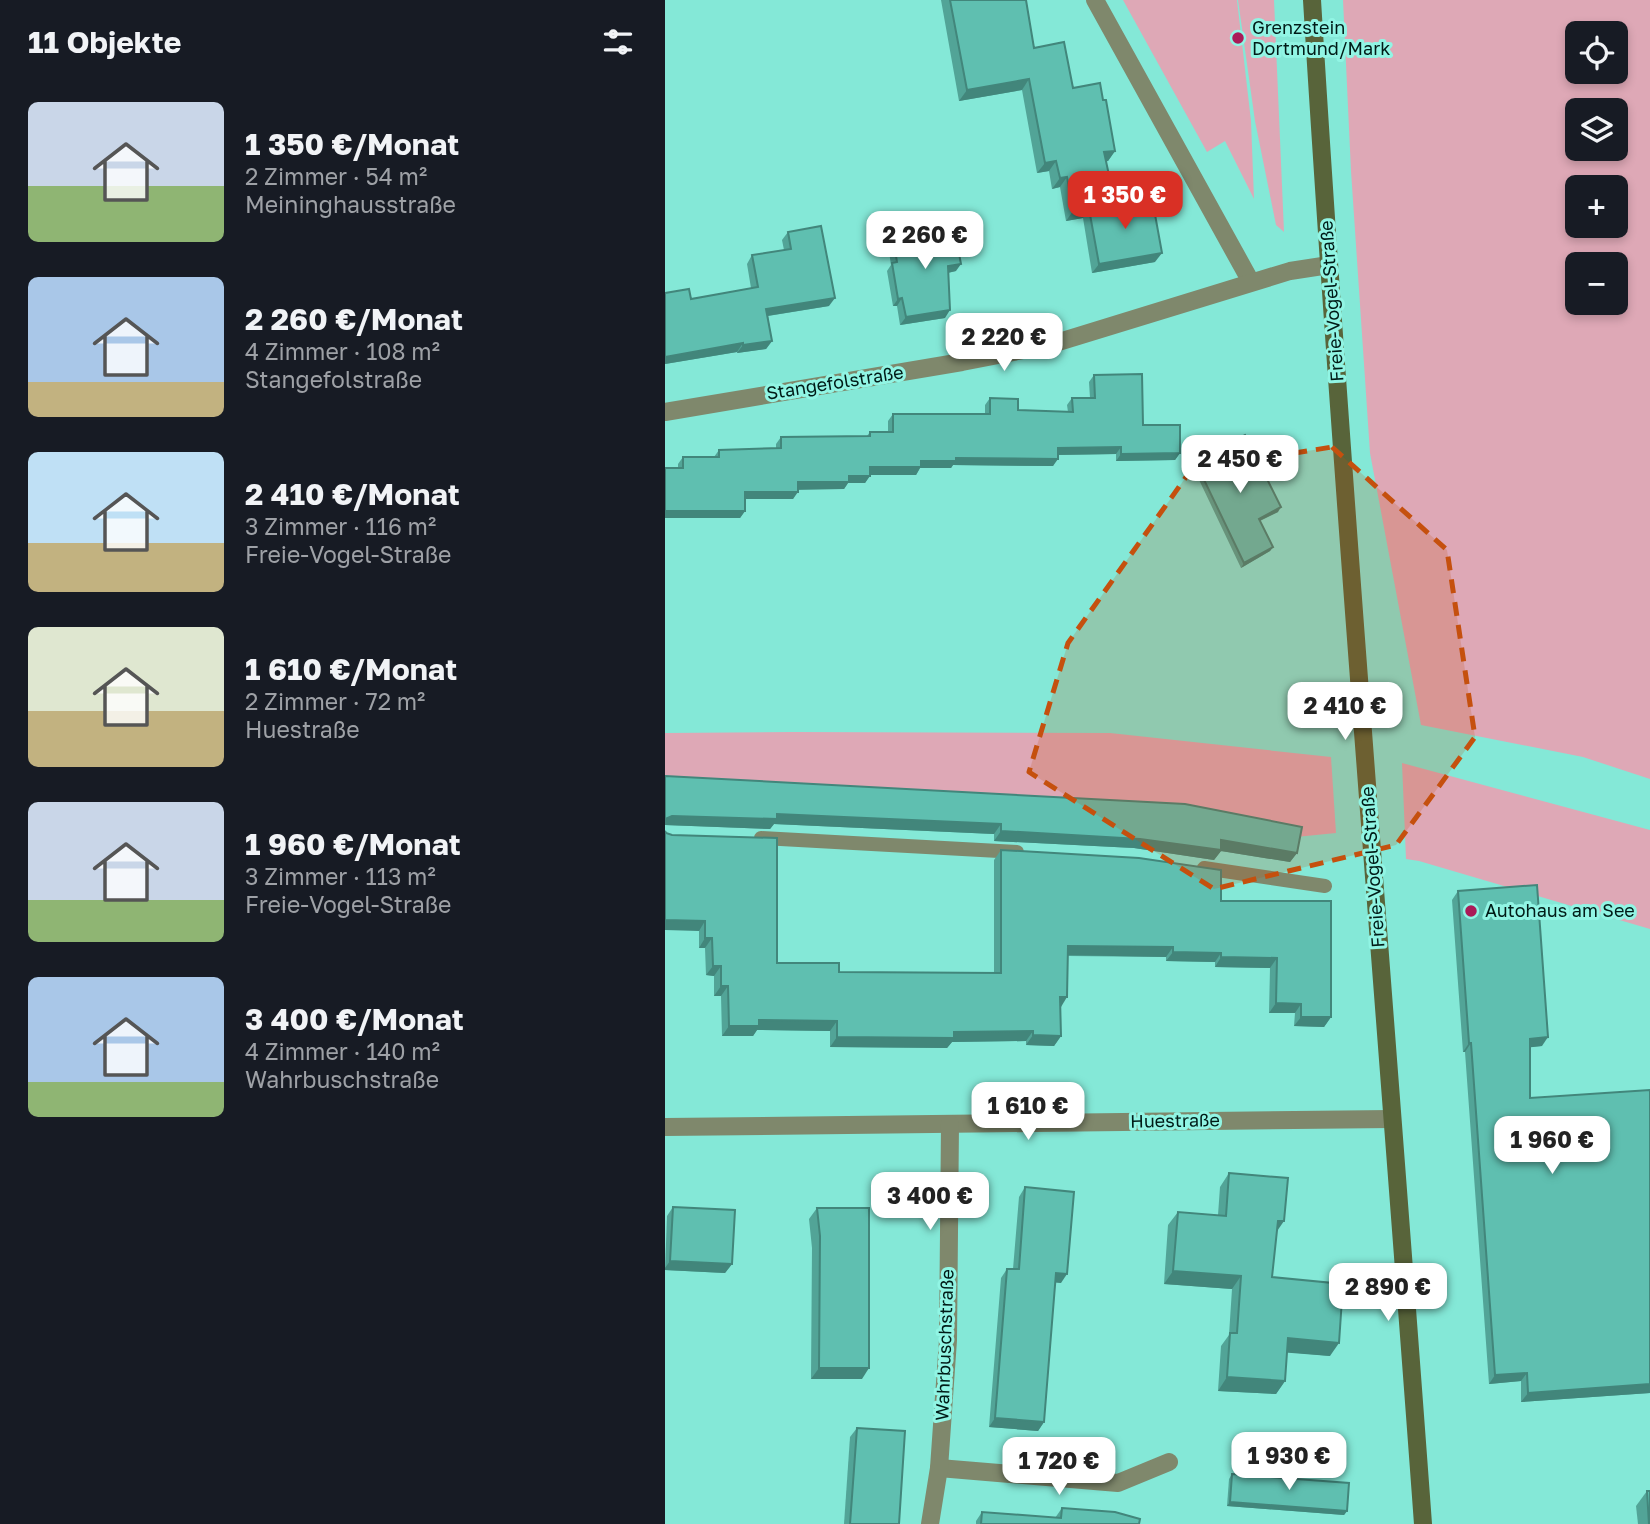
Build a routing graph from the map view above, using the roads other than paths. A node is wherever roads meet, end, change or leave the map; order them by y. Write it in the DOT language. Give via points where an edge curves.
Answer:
graph roads {
  1 [pos="1095,0"];
  2 [pos="1312,0"];
  3 [pos="1329,265"];
  4 [pos="1251,282"];
  5 [pos="665,412"];
  6 [pos="747,837"];
  7 [pos="1030,852"];
  8 [pos="1188,866"];
  9 [pos="1325,886"];
  10 [pos="1392,1119"];
  11 [pos="950,1124"];
  12 [pos="665,1127"];
  13 [pos="1169,1462"];
  14 [pos="939,1468"];
  15 [pos="930,1524"];
  16 [pos="1423,1524"];
  1 -- 4 [label="street"];
  2 -- 3 [label="street, Freie-Vogel-Straße"];
  3 -- 4 [label="street, Stangefolstraße"];
  3 -- 10 [label="street, Freie-Vogel-Straße"];
  4 -- 5 [label="street, Stangefolstraße" via="1049,345"];
  6 -- 7 [label="lane"];
  8 -- 9 [label="lane"];
  10 -- 11 [label="street, Huestraße"];
  10 -- 16 [label="street, Freie-Vogel-Straße"];
  11 -- 12 [label="street, Huestraße"];
  11 -- 14 [label="street, Wahrbuschstraße" via="948,1340"];
  13 -- 14 [label="street" via="1118,1483"];
  14 -- 15 [label="street, Wahrbuschstraße"];
}
